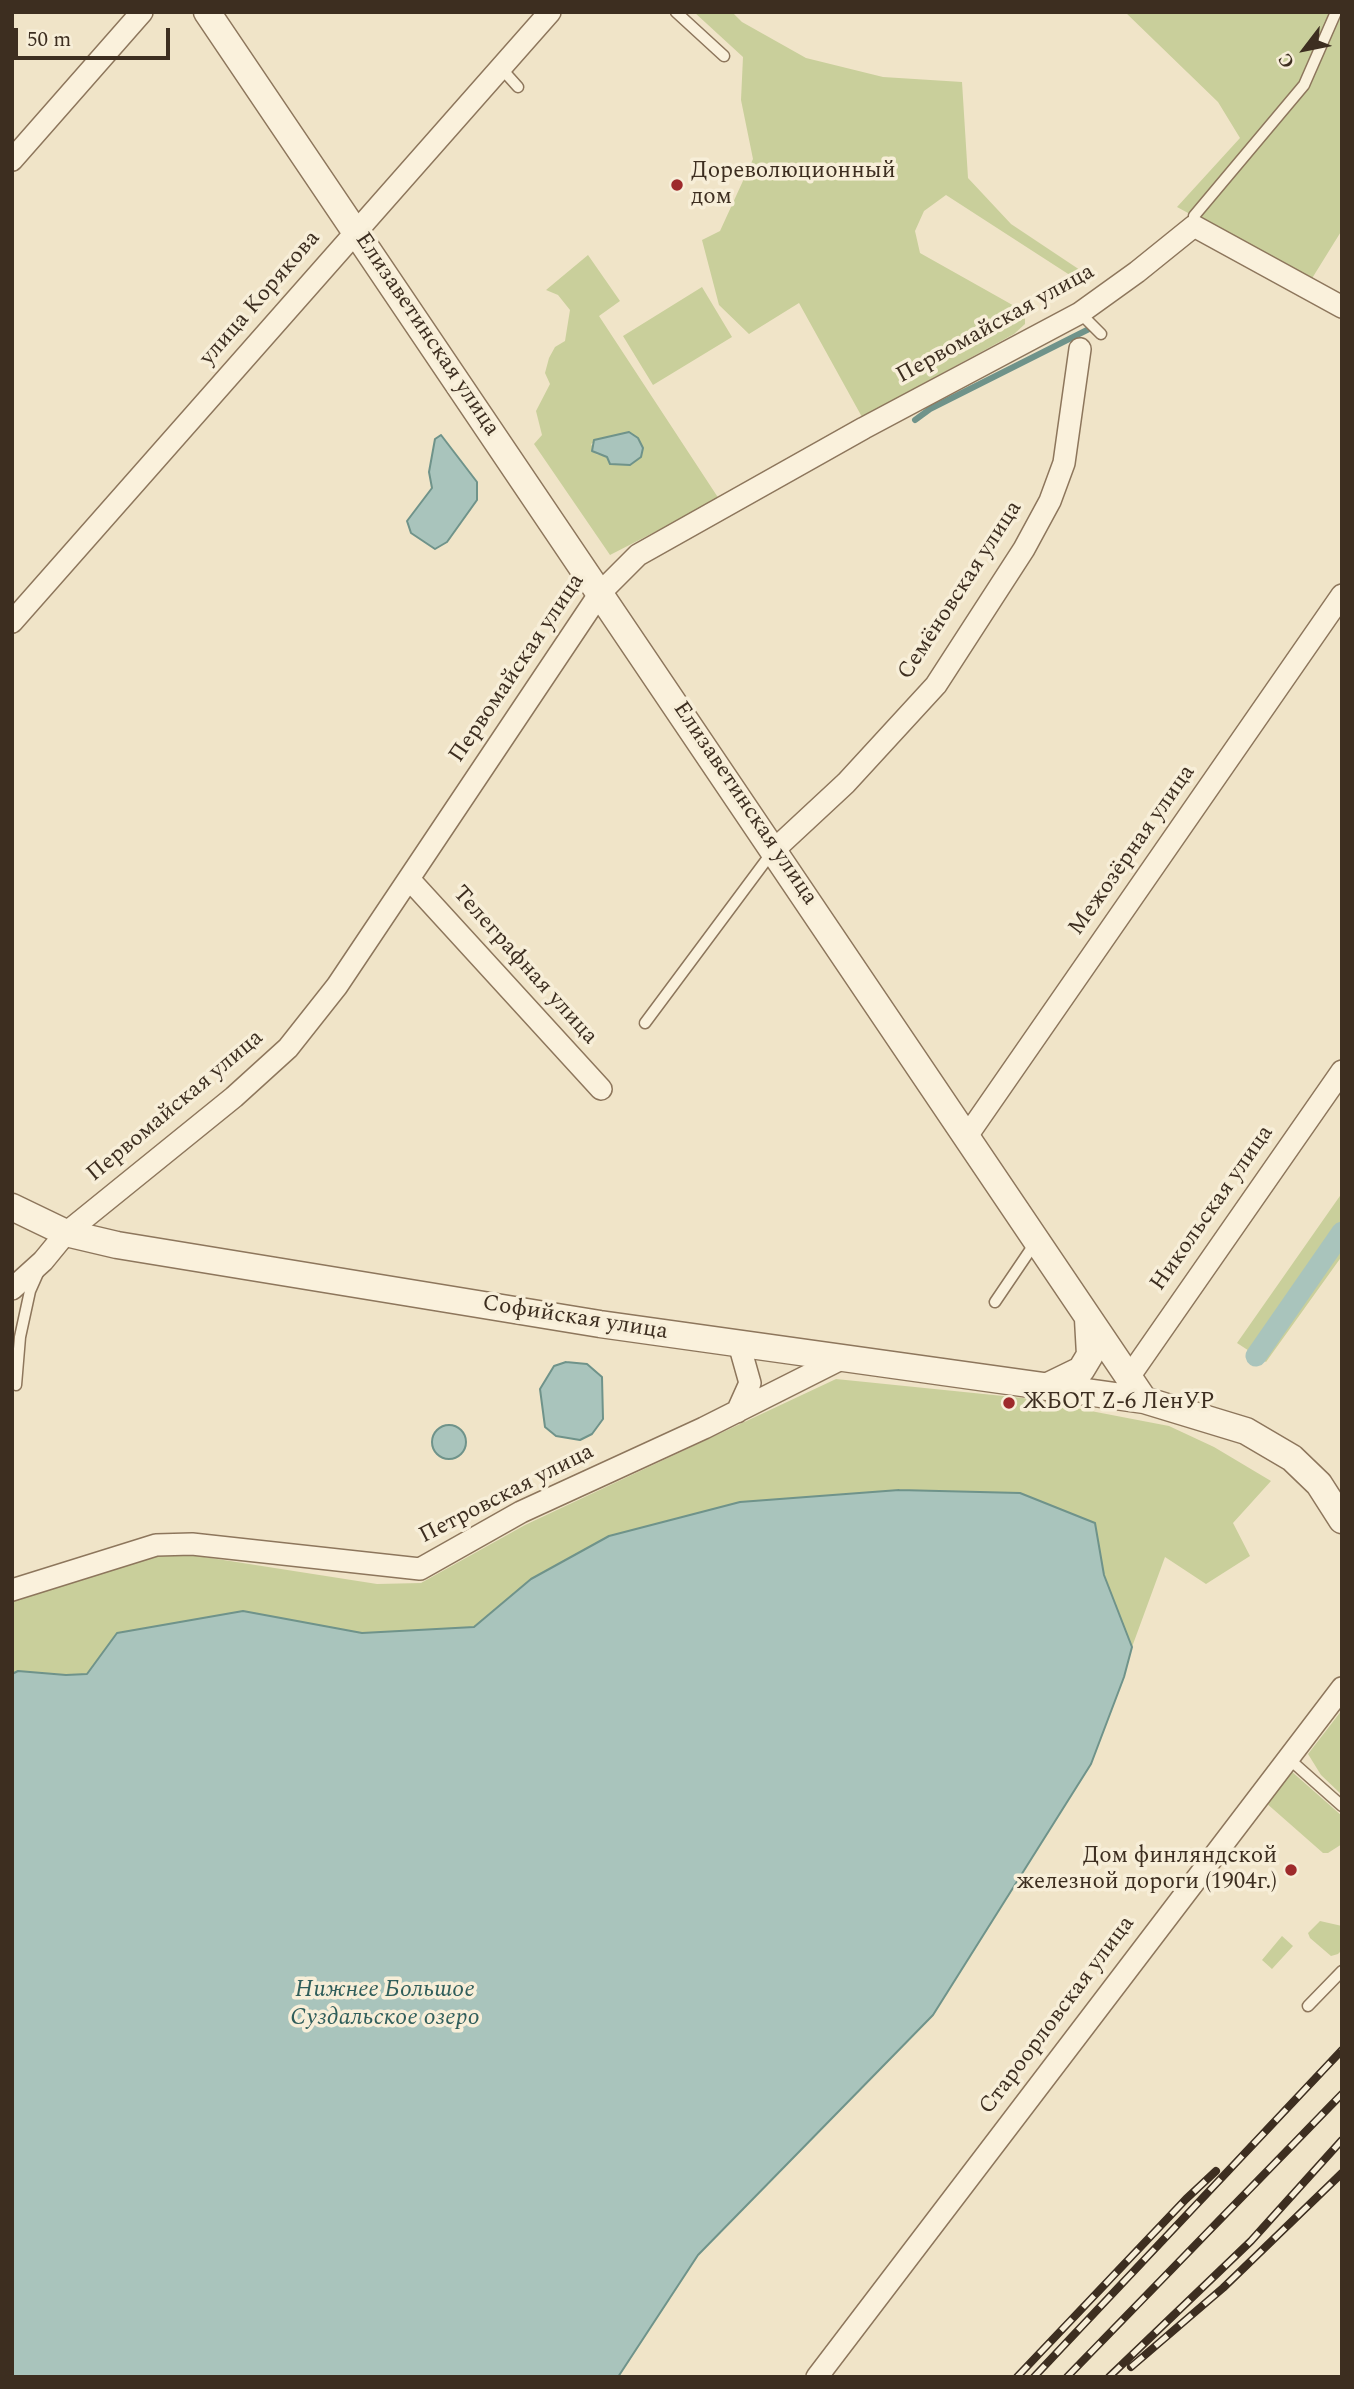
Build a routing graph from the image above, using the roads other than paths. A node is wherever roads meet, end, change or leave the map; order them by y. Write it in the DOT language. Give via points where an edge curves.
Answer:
graph roads {
  1 [pos="142,12"];
  2 [pos="207,12"];
  3 [pos="550,12"];
  4 [pos="676,12"];
  5 [pos="1336,12"];
  6 [pos="724,56"];
  7 [pos="501,68"];
  8 [pos="518,87"];
  9 [pos="12,160"];
  10 [pos="1194,226"];
  11 [pos="356,230"];
  12 [pos="1342,307"];
  13 [pos="1080,313"];
  14 [pos="1101,334"];
  15 [pos="1080,349"];
  16 [pos="600,593"];
  17 [pos="1342,596"];
  18 [pos="12,622"];
  19 [pos="775,849"];
  20 [pos="409,879"];
  21 [pos="645,1023"];
  22 [pos="1342,1071"];
  23 [pos="601,1089"];
  24 [pos="967,1136"];
  25 [pos="12,1207"];
  26 [pos="66,1233"];
  27 [pos="1037,1240"];
  28 [pos="43,1261"];
  29 [pos="12,1289"];
  30 [pos="995,1302"];
  31 [pos="1087,1315"];
  32 [pos="739,1344"];
  33 [pos="841,1359"];
  34 [pos="1129,1377"];
  35 [pos="16,1385"];
  36 [pos="1046,1387"];
  37 [pos="1144,1400"];
  38 [pos="737,1412"];
  39 [pos="1342,1520"];
  40 [pos="12,1590"];
  41 [pos="1342,1688"];
  42 [pos="1289,1758"];
  43 [pos="1342,1806"];
  44 [pos="1342,1971"];
  45 [pos="1308,2006"];
  46 [pos="817,2377"];
  1 -- 9 [label="street"];
  2 -- 11 [label="street, Елизаветинская улица"];
  3 -- 7 [label="street, улица Корякова"];
  4 -- 6 [label="lane"];
  5 -- 10 [label="lane" via="1304,85 1194,216"];
  7 -- 8 [label="lane"];
  7 -- 11 [label="street, улица Корякова"];
  10 -- 12 [label="street"];
  10 -- 13 [label="street, Первомайская улица"];
  11 -- 16 [label="street, Елизаветинская улица"];
  11 -- 18 [label="street, улица Корякова"];
  13 -- 14 [label="lane"];
  13 -- 16 [label="street, Первомайская улица" via="638,555"];
  15 -- 19 [label="street, Семёновская улица" via="1064,463 1024,549 936,685 846,783"];
  16 -- 19 [label="street, Елизаветинская улица"];
  16 -- 20 [label="street, Первомайская улица"];
  17 -- 24 [label="street, Межозёрная улица"];
  19 -- 21 [label="lane"];
  19 -- 24 [label="street, Елизаветинская улица"];
  20 -- 23 [label="street, Телеграфная улица"];
  20 -- 26 [label="street, Первомайская улица" via="337,986 288,1048"];
  22 -- 34 [label="street, Никольская улица"];
  24 -- 27 [label="street, Елизаветинская улица"];
  25 -- 26 [label="street, Софийская улица"];
  26 -- 28 [label="street, Первомайская улица"];
  26 -- 32 [label="street, Софийская улица"];
  27 -- 30 [label="lane"];
  27 -- 31 [label="street, Елизаветинская улица"];
  28 -- 29 [label="street, Первомайская улица"];
  28 -- 35 [label="lane" via="30,1291 20,1336"];
  31 -- 34 [label="street, Елизаветинская улица"];
  31 -- 36 [label="street" via="1090,1355 1081,1370"];
  32 -- 33 [label="street, Софийская улица"];
  32 -- 38 [label="street" via="750,1383"];
  33 -- 36 [label="street, Софийская улица"];
  33 -- 38 [label="street, Петровская улица"];
  34 -- 37 [label="street, Елизаветинская улица"];
  36 -- 37 [label="street, Софийская улица"];
  37 -- 39 [label="street" via="1246,1431 1292,1458 1319,1484"];
  38 -- 40 [label="street, Петровская улица" via="521,1512 420,1569 192,1544 156,1545"];
  41 -- 42 [label="street, Староорловская улица"];
  42 -- 43 [label="lane"];
  42 -- 46 [label="street, Староорловская улица"];
  44 -- 45 [label="lane"];
}
